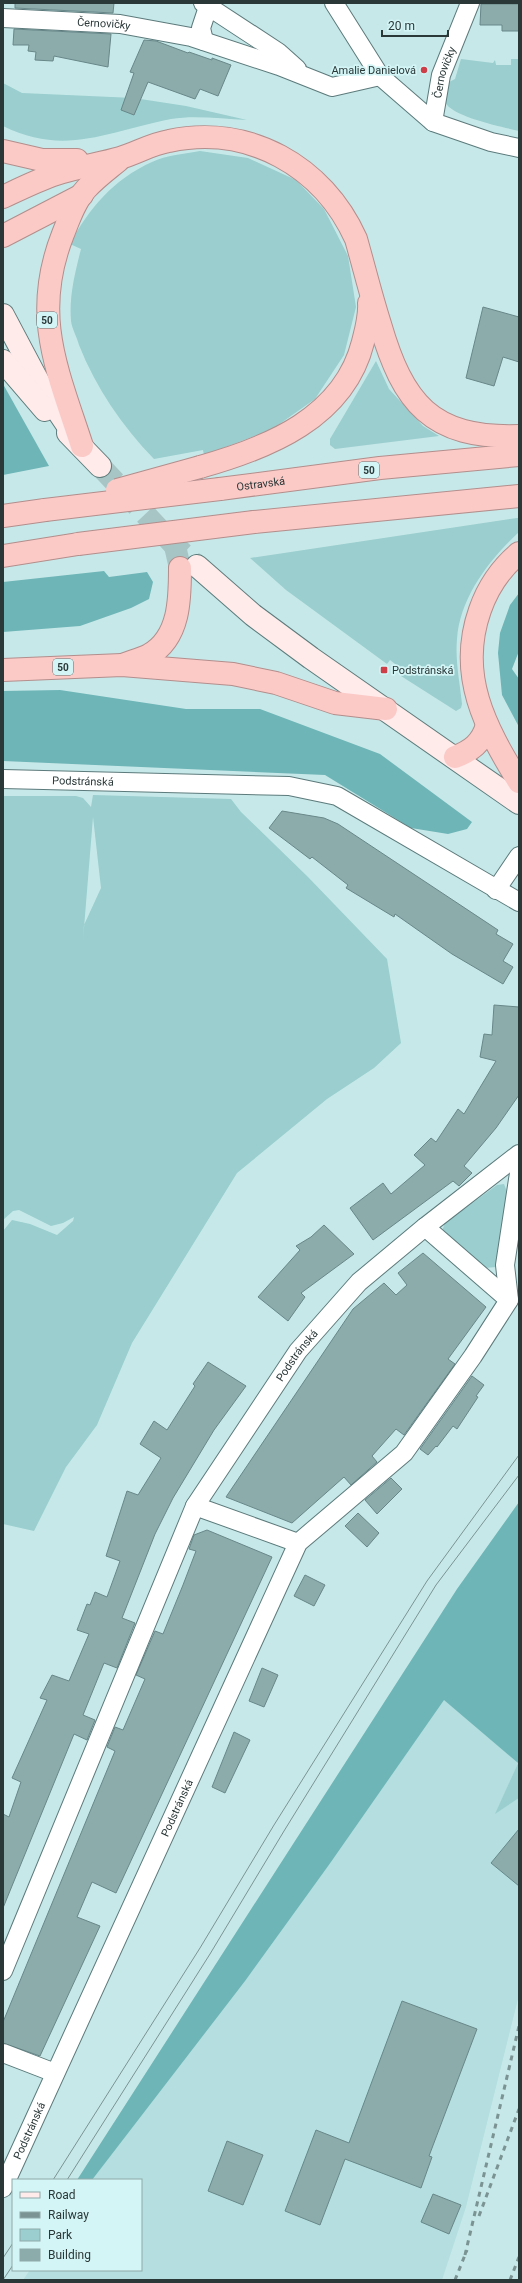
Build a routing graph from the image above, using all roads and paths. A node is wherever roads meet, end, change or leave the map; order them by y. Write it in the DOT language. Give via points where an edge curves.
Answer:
graph roads {
  1 [pos="334,3"];
  2 [pos="470,3"];
  3 [pos="206,5"];
  4 [pos="3,18"];
  5 [pos="204,41"];
  6 [pos="304,75"];
  7 [pos="380,76"];
  8 [pos="432,122"];
  9 [pos="519,148"];
  10 [pos="3,151"];
  11 [pos="122,158"];
  12 [pos="82,195"];
  13 [pos="3,197"];
  14 [pos="3,236"];
  15 [pos="368,286"];
  16 [pos="3,315"];
  17 [pos="3,361"];
  18 [pos="519,436"];
  19 [pos="82,446"];
  20 [pos="519,455"];
  21 [pos="100,466"];
  22 [pos="519,496"];
  23 [pos="45,510"];
  24 [pos="3,516"];
  25 [pos="519,553"];
  26 [pos="3,556"];
  27 [pos="188,567"];
  28 [pos="122,665"];
  29 [pos="3,670"];
  30 [pos="386,709"];
  31 [pos="487,725"];
  32 [pos="455,757"];
  33 [pos="3,779"];
  34 [pos="519,782"];
  35 [pos="519,803"];
  36 [pos="519,856"];
  37 [pos="496,890"];
  38 [pos="519,902"];
  39 [pos="519,1154"];
  40 [pos="519,1174"];
  41 [pos="425,1227"];
  42 [pos="509,1300"];
  43 [pos="195,1506"];
  44 [pos="298,1543"];
  45 [pos="3,1971"];
  46 [pos="3,2053"];
  47 [pos="55,2073"];
  48 [pos="3,2188"];
  1 -- 7 [label="street"];
  2 -- 8 [label="street, Černovičky" via="441,75"];
  3 -- 5 [label="street, Černovičky" via="201,28"];
  3 -- 6 [label="street, Černovičky" via="278,52"];
  4 -- 5 [label="street, Černovičky" via="120,24"];
  5 -- 6 [label="street, Černovičky"];
  6 -- 7 [label="street, Černovičky" via="332,87"];
  7 -- 8 [label="street"];
  8 -- 9 [label="street" via="491,142"];
  10 -- 11 [label="highway, 50" via="42,160"];
  11 -- 12 [label="highway, 50" via="98,177"];
  11 -- 13 [label="highway, 50" via="56,174"];
  11 -- 15 [label="highway, 50" via="149,146 203,137 247,143 286,159 318,182 342,210 356,239"];
  12 -- 14 [label="highway"];
  12 -- 19 [label="highway, 50" via="69,218 53,260 47,326"];
  15 -- 18 [label="highway, 50" via="389,357 404,387 422,408 443,423 474,433"];
  15 -- 23 [label="highway, 50, bridge" via="369,307 362,348 355,368 340,391 317,414 282,438 234,458"];
  16 -- 19 [label="main road" via="39,383"];
  17 -- 19 [label="main road" via="37,403"];
  19 -- 21 [label="main road"];
  20 -- 23 [label="highway, Ostravská / 50, bridge" via="380,468"];
  22 -- 26 [label="highway, bridge" via="254,522"];
  23 -- 24 [label="highway, Ostravská / 50"];
  25 -- 31 [label="highway" via="505,565 488,590 477,618 472,641 472,677"];
  27 -- 28 [label="highway, 50" via="178,611 164,642 149,655"];
  27 -- 30 [label="main road"];
  28 -- 29 [label="highway, 50"];
  28 -- 30 [label="highway, 50" via="257,678 335,704"];
  30 -- 32 [label="main road"];
  31 -- 32 [label="highway" via="479,743"];
  31 -- 34 [label="highway"];
  32 -- 35 [label="main road"];
  33 -- 37 [label="street, Podstránská" via="289,786 337,796"];
  36 -- 37 [label="street"];
  37 -- 38 [label="street, Podstránská"];
  39 -- 41 [label="street, Podstránská"];
  40 -- 42 [label="street" via="505,1265"];
  41 -- 42 [label="street"];
  41 -- 43 [label="street, Podstránská" via="359,1282 298,1351"];
  42 -- 44 [label="street, Podstránská" via="473,1356 404,1453"];
  43 -- 44 [label="street"];
  43 -- 45 [label="street, Podstránská"];
  44 -- 47 [label="street, Podstránská"];
  46 -- 47 [label="street"];
  47 -- 48 [label="street, Podstránská"];
}
